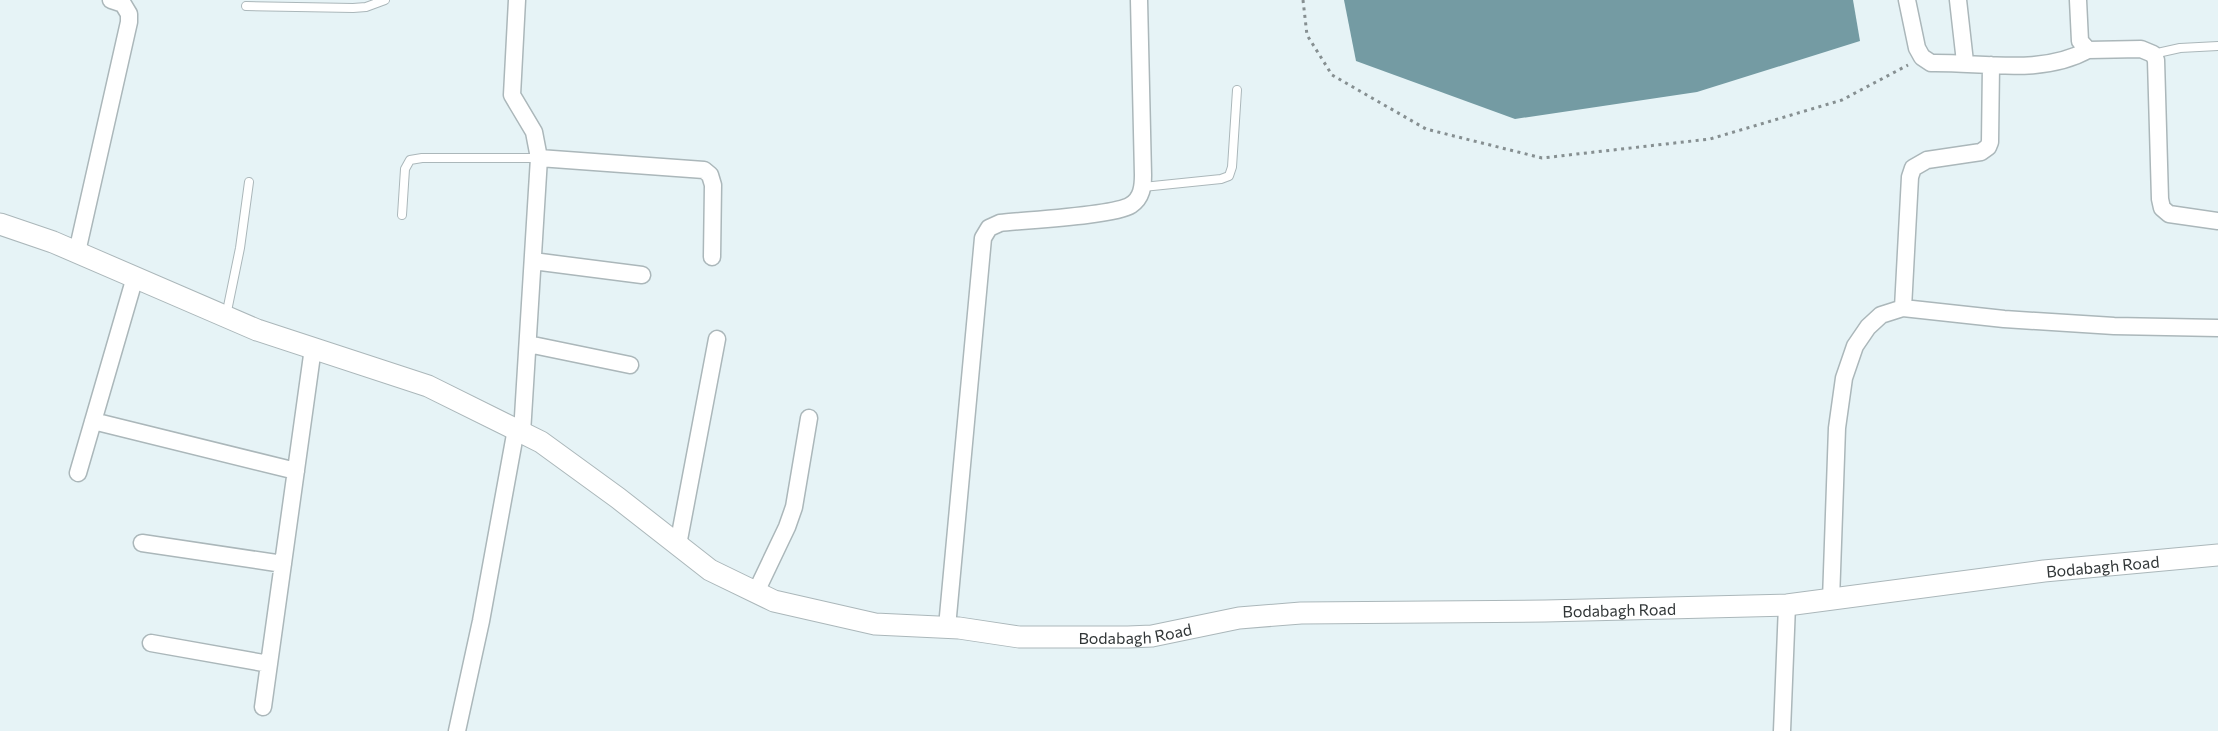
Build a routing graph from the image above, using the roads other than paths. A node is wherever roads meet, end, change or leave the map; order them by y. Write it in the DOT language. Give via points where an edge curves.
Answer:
graph roads {
  1 [pos="111,0"];
  2 [pos="385,0"];
  3 [pos="517,0"];
  4 [pos="1139,0"];
  5 [pos="1906,0"];
  6 [pos="1958,0"];
  7 [pos="2078,0"];
  8 [pos="246,6"];
  9 [pos="2218,46"];
  10 [pos="2088,50"];
  11 [pos="2153,54"];
  12 [pos="1965,62"];
  13 [pos="1991,65"];
  14 [pos="1237,90"];
  15 [pos="539,158"];
  16 [pos="249,182"];
  17 [pos="1143,186"];
  18 [pos="402,215"];
  19 [pos="2218,221"];
  20 [pos="0,224"];
  21 [pos="77,252"];
  22 [pos="712,257"];
  23 [pos="533,261"];
  24 [pos="642,275"];
  25 [pos="135,277"];
  26 [pos="1903,308"];
  27 [pos="226,316"];
  28 [pos="2218,328"];
  29 [pos="717,339"];
  30 [pos="528,344"];
  31 [pos="313,348"];
  32 [pos="630,365"];
  33 [pos="809,418"];
  34 [pos="93,421"];
  35 [pos="519,431"];
  36 [pos="296,471"];
  37 [pos="78,473"];
  38 [pos="142,543"];
  39 [pos="678,545"];
  40 [pos="2218,555"];
  41 [pos="283,564"];
  42 [pos="756,592"];
  43 [pos="1831,600"];
  44 [pos="1787,605"];
  45 [pos="953,628"];
  46 [pos="151,643"];
  47 [pos="269,664"];
  48 [pos="263,707"];
  49 [pos="456,731"];
  50 [pos="1782,731"];
  1 -- 21 [label="street" via="123,4 129,22"];
  2 -- 8 [label="lane" via="352,8"];
  3 -- 15 [label="street" via="512,95 534,132"];
  4 -- 17 [label="street"];
  5 -- 12 [label="street" via="1922,57 1931,63"];
  6 -- 12 [label="street"];
  7 -- 10 [label="street" via="2080,41"];
  9 -- 11 [label="lane"];
  10 -- 11 [label="street" via="2142,50"];
  10 -- 13 [label="street" via="2058,61"];
  11 -- 19 [label="street" via="2157,67 2162,208 2169,213"];
  12 -- 13 [label="street"];
  13 -- 26 [label="street" via="1988,147 1981,152 1927,160 1913,168"];
  14 -- 17 [label="lane" via="1229,176"];
  15 -- 18 [label="lane" via="410,160 405,169"];
  15 -- 22 [label="street" via="704,170 713,185"];
  15 -- 23 [label="street"];
  16 -- 27 [label="lane"];
  17 -- 45 [label="street" via="1139,198 1124,208 1000,223 985,232"];
  20 -- 21 [label="street, Bodabagh Road"];
  21 -- 25 [label="street, Bodabagh Road"];
  23 -- 24 [label="street"];
  23 -- 30 [label="street"];
  25 -- 27 [label="street, Bodabagh Road"];
  25 -- 34 [label="street"];
  26 -- 28 [label="street" via="2015,320"];
  26 -- 43 [label="street" via="1881,315 1868,327 1855,346 1844,378 1837,428"];
  27 -- 31 [label="street, Bodabagh Road"];
  29 -- 39 [label="street"];
  30 -- 32 [label="street"];
  30 -- 35 [label="street"];
  31 -- 35 [label="street, Bodabagh Road" via="428,386"];
  31 -- 36 [label="street"];
  33 -- 42 [label="street" via="794,507"];
  34 -- 36 [label="street"];
  34 -- 37 [label="street"];
  35 -- 39 [label="street, Bodabagh Road" via="541,442"];
  35 -- 49 [label="street"];
  36 -- 41 [label="street"];
  38 -- 41 [label="street"];
  39 -- 42 [label="street, Bodabagh Road" via="710,570"];
  40 -- 43 [label="street, Bodabagh Road" via="2034,573"];
  41 -- 47 [label="street"];
  42 -- 45 [label="street, Bodabagh Road" via="774,601 875,624"];
  43 -- 44 [label="street, Bodabagh Road"];
  44 -- 45 [label="street, Bodabagh Road" via="1301,613 1239,618 1152,636 1020,637"];
  44 -- 50 [label="street"];
  46 -- 47 [label="street"];
  47 -- 48 [label="street"];
}
